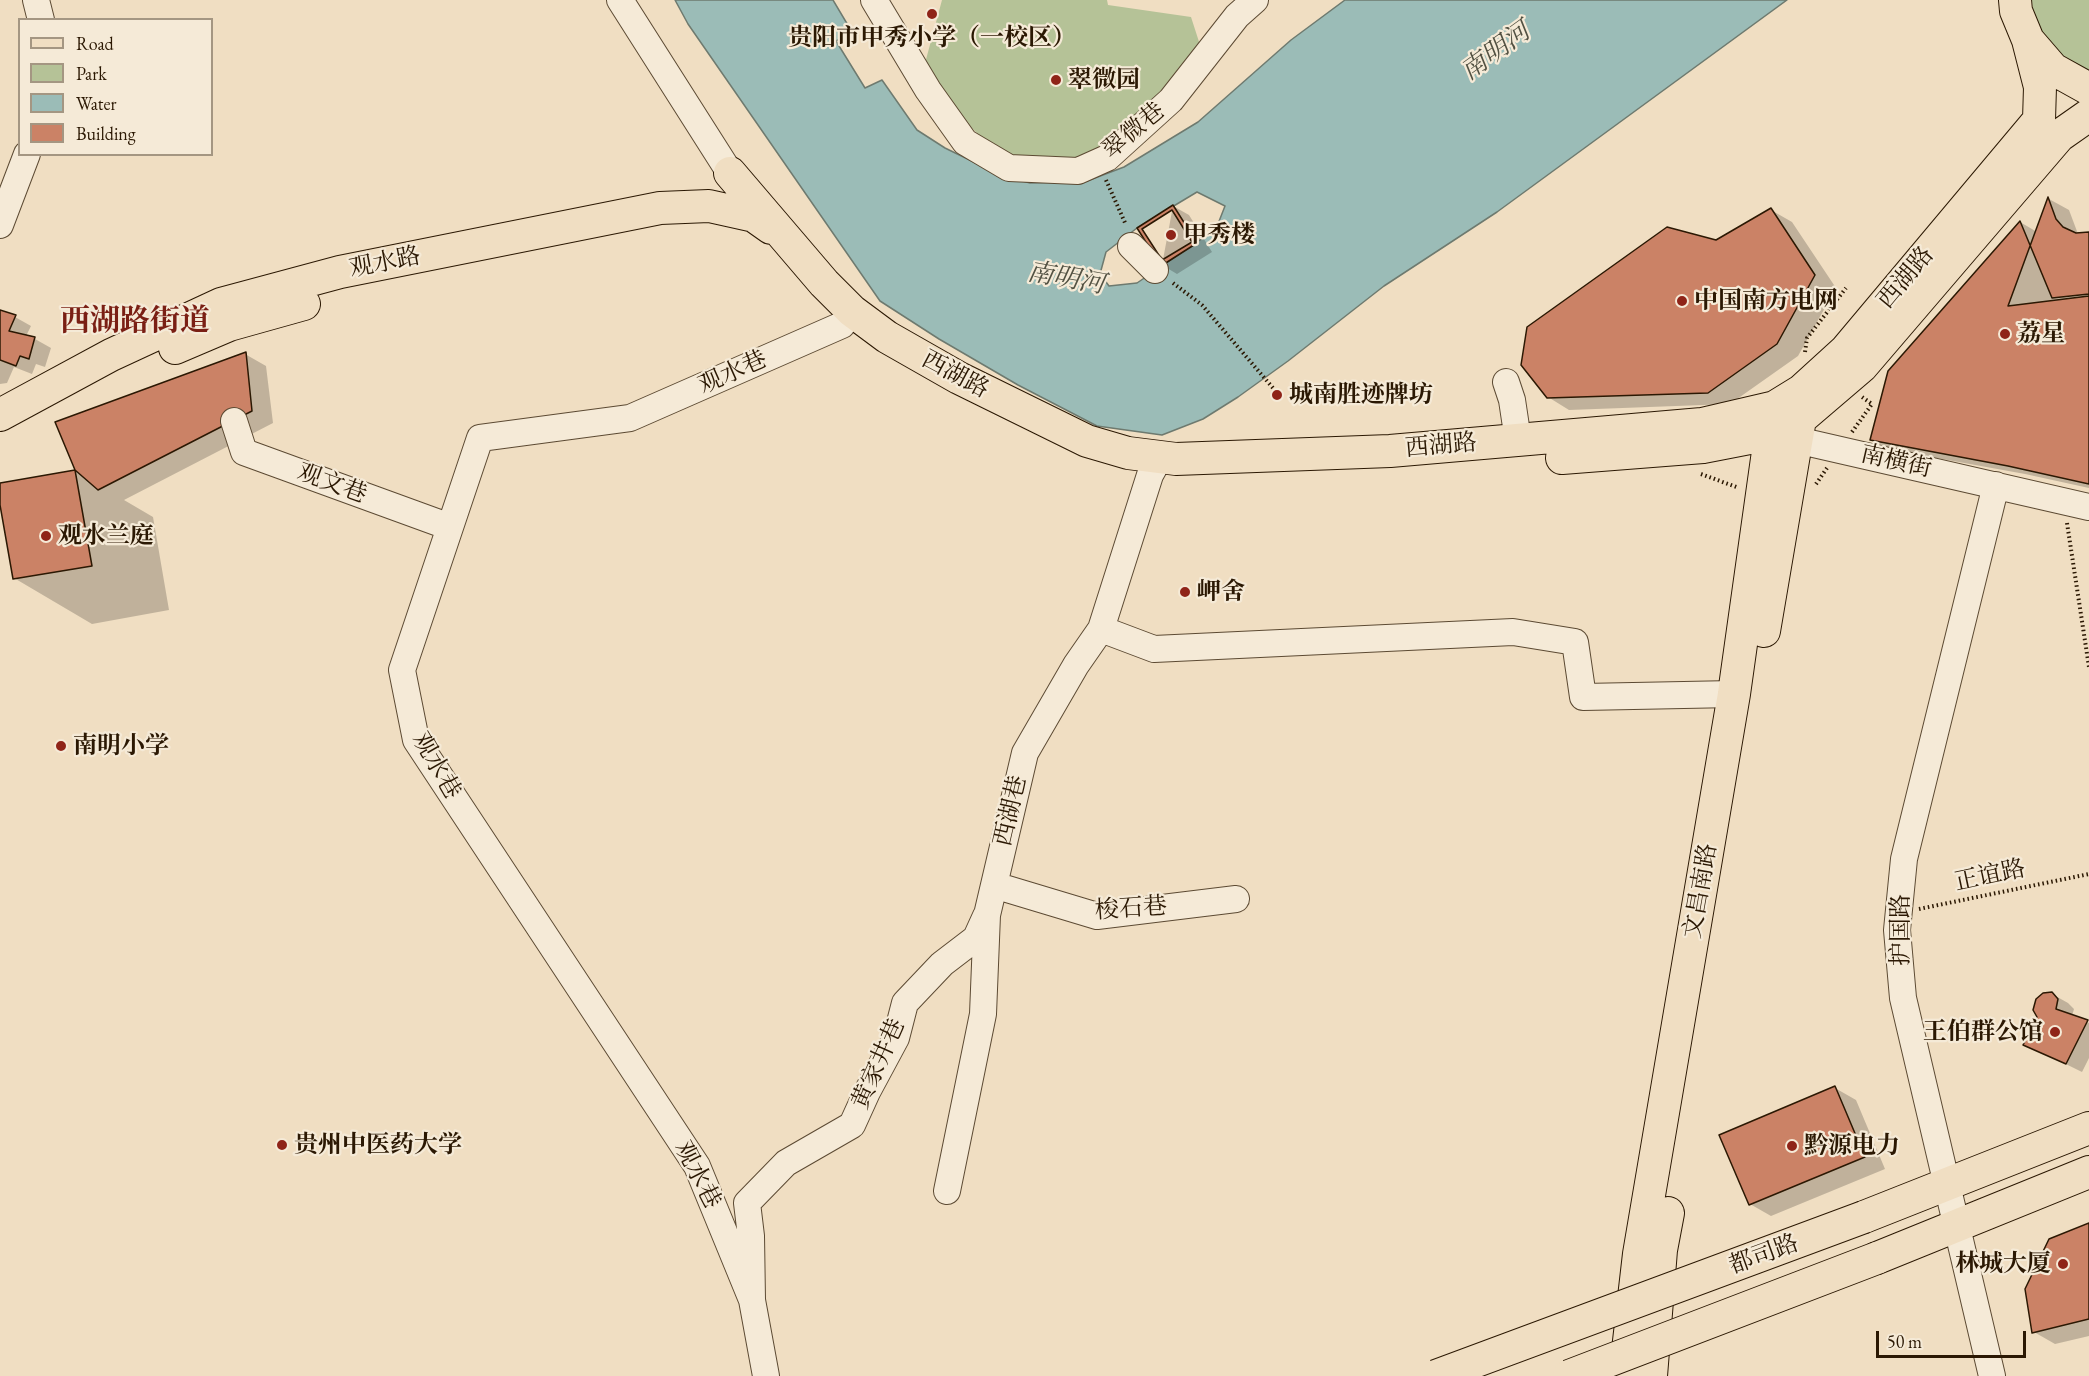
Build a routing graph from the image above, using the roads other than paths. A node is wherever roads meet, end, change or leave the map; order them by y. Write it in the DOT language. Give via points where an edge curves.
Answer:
graph roads {
  1 [pos="36,0"];
  2 [pos="620,0"];
  3 [pos="874,0"];
  4 [pos="1255,0"];
  5 [pos="2015,0"];
  6 [pos="40,18"];
  7 [pos="2028,40"];
  8 [pos="2089,89"];
  9 [pos="2089,115"];
  10 [pos="26,156"];
  11 [pos="730,172"];
  12 [pos="754,216"];
  13 [pos="0,225"];
  14 [pos="778,244"];
  15 [pos="1131,246"];
  16 [pos="1155,270"];
  17 [pos="842,325"];
  18 [pos="1506,382"];
  19 [pos="0,415"];
  20 [pos="234,421"];
  21 [pos="1785,425"];
  22 [pos="0,436"];
  23 [pos="1518,440"];
  24 [pos="1155,466"];
  25 [pos="1996,485"];
  26 [pos="2089,507"];
  27 [pos="450,526"];
  28 [pos="1101,629"];
  29 [pos="1734,694"];
  30 [pos="994,885"];
  31 [pos="1236,899"];
  32 [pos="987,915"];
  33 [pos="2089,1128"];
  34 [pos="2089,1172"];
  35 [pos="1947,1184"];
  36 [pos="947,1191"];
  37 [pos="1956,1226"];
  38 [pos="752,1300"];
  39 [pos="766,1376"];
  40 [pos="1436,1376"];
  41 [pos="1569,1376"];
  42 [pos="1625,1376"];
  43 [pos="1651,1376"];
  44 [pos="1992,1376"];
  1 -- 6 [label="street"];
  2 -- 11 [label="street, 西湖路"];
  3 -- 4 [label="street, 翠微巷" via="928,90 965,142 1009,168 1078,171 1100,166 1171,100 1237,16"];
  5 -- 7 [label="main road"];
  7 -- 8 [label="main road" via="2053,69"];
  7 -- 21 [label="main road, 西湖路" via="2040,87 2039,120 1846,350 1801,391"];
  9 -- 21 [label="main road, 西湖路" via="2059,136 1862,366"];
  10 -- 13 [label="street"];
  11 -- 12 [label="main road, 西湖路"];
  11 -- 14 [label="main road, 西湖路"];
  12 -- 14 [label="main road, 观水路"];
  12 -- 19 [label="main road, 观水路" via="709,206 660,208 340,272 221,304 111,355"];
  14 -- 17 [label="main road, 西湖路" via="810,297"];
  14 -- 22 [label="main road, 观水路" via="706,224 668,227 344,293 229,326 122,371"];
  14 -- 24 [label="main road, 西湖路" via="886,337 1087,441"];
  15 -- 16 [label="street"];
  17 -- 24 [label="main road, 西湖路" via="879,353 952,394 1079,455 1126,472"];
  17 -- 27 [label="street, 观水巷" via="630,418 480,438"];
  18 -- 23 [label="street"];
  20 -- 27 [label="street, 观文巷" via="244,452"];
  21 -- 23 [label="main road, 西湖路" via="1702,424"];
  21 -- 24 [label="main road, 西湖路" via="1702,447 1389,471 1178,478"];
  21 -- 25 [label="street, 南横街"];
  21 -- 29 [label="main road, 文昌南路"];
  21 -- 43 [label="main road, 文昌南路" via="1661,1250"];
  23 -- 24 [label="main road, 西湖路" via="1389,451 1176,459"];
  24 -- 28 [label="street, 西湖巷"];
  25 -- 26 [label="street, 南横街"];
  25 -- 35 [label="street, 护国路" via="1904,859 1897,930 1903,998"];
  27 -- 38 [label="street, 观水巷" via="402,670 416,740 697,1166"];
  28 -- 29 [label="street" via="1154,649 1513,632 1575,642 1583,697"];
  28 -- 30 [label="street, 西湖巷" via="1025,753"];
  29 -- 42 [label="main road, 文昌南路" via="1639,1254"];
  30 -- 31 [label="street, 梭石巷" via="1097,916"];
  30 -- 32 [label="street, 西湖巷"];
  32 -- 36 [label="street, 西湖巷" via="982,1014"];
  32 -- 38 [label="street, 黄家井巷" via="976,938 942,964 905,1003 896,1038 852,1125 786,1163 747,1203"];
  33 -- 35 [label="main road, 都司路"];
  34 -- 37 [label="main road, 都司路"];
  35 -- 37 [label="street, 护国路"];
  35 -- 40 [label="main road, 都司路, bridge"];
  37 -- 41 [label="main road, 都司路, bridge"];
  37 -- 44 [label="street, 护国路"];
  38 -- 39 [label="street"];
}
